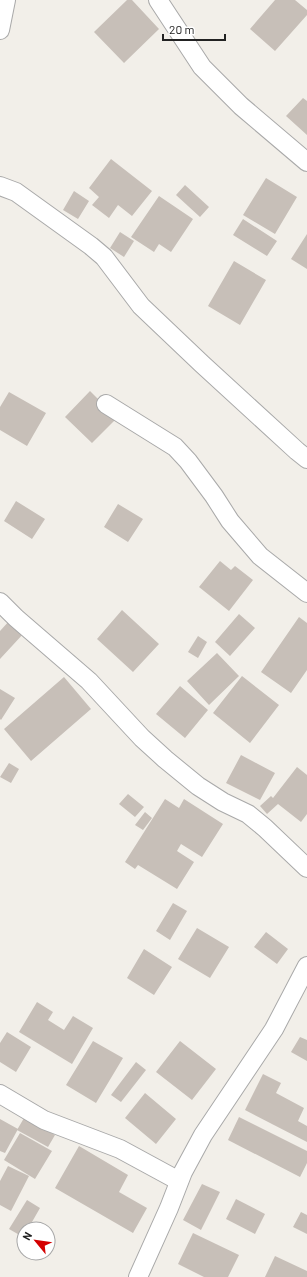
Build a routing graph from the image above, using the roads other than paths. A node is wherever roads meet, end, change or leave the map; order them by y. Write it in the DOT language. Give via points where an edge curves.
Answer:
graph roads {
  1 [pos="6,0"];
  2 [pos="158,0"];
  3 [pos="0,30"];
  4 [pos="307,162"];
  5 [pos="0,186"];
  6 [pos="106,404"];
  7 [pos="307,458"];
  8 [pos="307,593"];
  9 [pos="0,602"];
  10 [pos="307,868"];
  11 [pos="307,966"];
  12 [pos="0,1094"];
  13 [pos="179,1181"];
  14 [pos="138,1277"];
  1 -- 3 [label="street"];
  2 -- 4 [label="street" via="202,67 240,106"];
  5 -- 7 [label="street" via="16,192 104,257 142,306 202,364"];
  6 -- 8 [label="street" via="175,447 188,461 230,521 260,556"];
  9 -- 10 [label="street" via="89,681 165,759 222,802 248,814"];
  11 -- 13 [label="street" via="274,1030 203,1135"];
  12 -- 13 [label="street" via="44,1120 120,1149"];
  13 -- 14 [label="street"];
}
